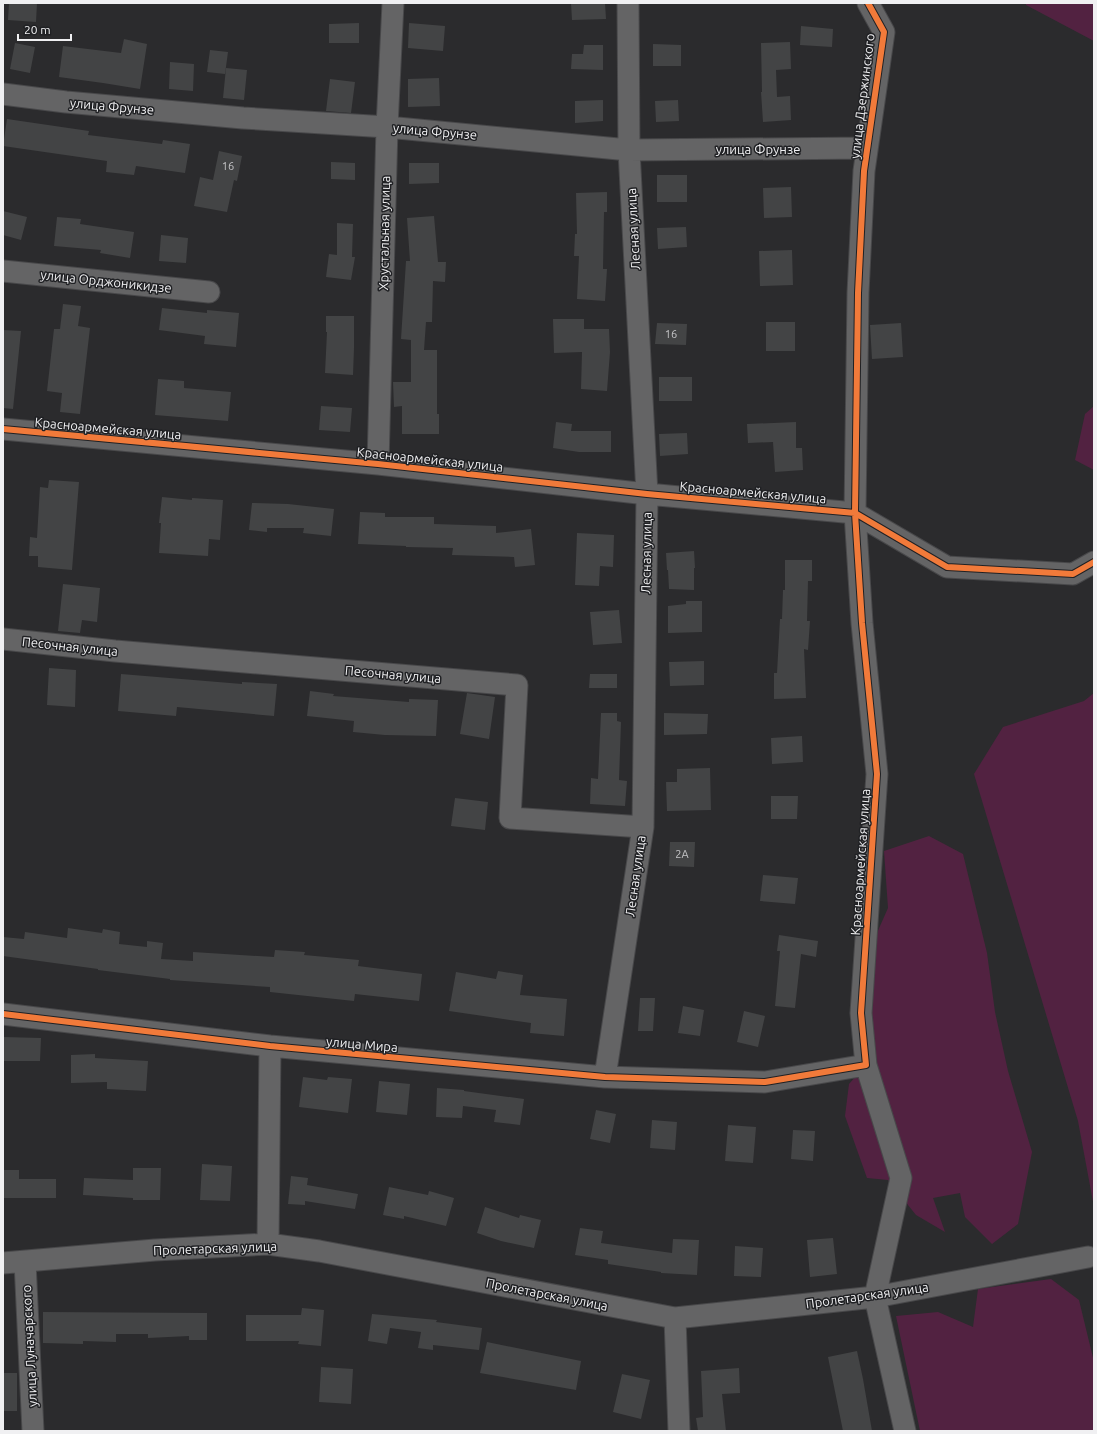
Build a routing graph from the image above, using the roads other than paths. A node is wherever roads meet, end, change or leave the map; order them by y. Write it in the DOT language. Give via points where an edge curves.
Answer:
graph roads {
  1 [pos="393,3"];
  2 [pos="628,3"];
  3 [pos="868,3"];
  4 [pos="3,94"];
  5 [pos="387,127"];
  6 [pos="867,148"];
  7 [pos="629,150"];
  8 [pos="864,171"];
  9 [pos="3,271"];
  10 [pos="209,292"];
  11 [pos="3,429"];
  12 [pos="378,464"];
  13 [pos="646,494"];
  14 [pos="855,512"];
  15 [pos="1094,562"];
  16 [pos="3,639"];
  17 [pos="643,827"];
  18 [pos="3,1014"];
  19 [pos="270,1046"];
  20 [pos="866,1065"];
  21 [pos="605,1077"];
  22 [pos="268,1244"];
  23 [pos="1088,1257"];
  24 [pos="25,1262"];
  25 [pos="3,1263"];
  26 [pos="875,1297"];
  27 [pos="675,1318"];
  28 [pos="33,1431"];
  29 [pos="679,1431"];
  30 [pos="904,1431"];
  1 -- 5 [label="street, Хрустальная улица"];
  2 -- 7 [label="street, Лесная улица"];
  3 -- 6 [label="street, улица Дзержинского" via="884,32"];
  4 -- 5 [label="street, улица Фрунзе" via="243,118"];
  5 -- 7 [label="street, улица Фрунзе"];
  5 -- 12 [label="street, Хрустальная улица"];
  6 -- 7 [label="street, улица Фрунзе"];
  6 -- 8 [label="street, улица Дзержинского"];
  7 -- 13 [label="street, Лесная улица"];
  8 -- 14 [label="street, Красноармейская улица" via="858,293"];
  9 -- 10 [label="street, улица Орджоникидзе"];
  11 -- 12 [label="street, Красноармейская улица"];
  12 -- 13 [label="street, Красноармейская улица"];
  13 -- 14 [label="street, Красноармейская улица"];
  13 -- 17 [label="street, Лесная улица"];
  14 -- 15 [label="street" via="947,567 1074,574"];
  14 -- 20 [label="street, Красноармейская улица" via="862,623 877,774 861,1013"];
  16 -- 17 [label="street, Песочная улица" via="122,652 517,685 510,818"];
  17 -- 21 [label="street, Лесная улица"];
  18 -- 19 [label="street, улица Мира"];
  19 -- 21 [label="street, улица Мира"];
  19 -- 22 [label="street"];
  20 -- 21 [label="street, улица Мира" via="765,1082"];
  20 -- 26 [label="street, Красноармейская улица" via="901,1178"];
  22 -- 24 [label="street, Пролетарская улица" via="155,1250"];
  22 -- 27 [label="street, Пролетарская улица" via="319,1251"];
  23 -- 26 [label="street, Пролетарская улица"];
  24 -- 25 [label="street, Пролетарская улица"];
  24 -- 28 [label="street, улица Луначарского"];
  26 -- 27 [label="street, Пролетарская улица"];
  26 -- 30 [label="street"];
  27 -- 29 [label="street"];
}
